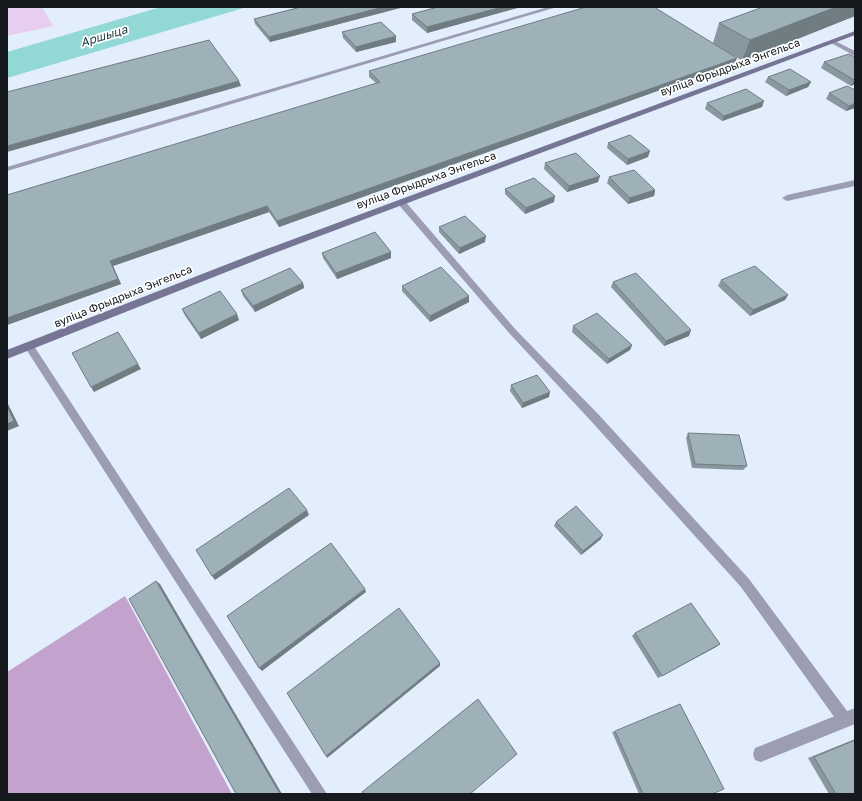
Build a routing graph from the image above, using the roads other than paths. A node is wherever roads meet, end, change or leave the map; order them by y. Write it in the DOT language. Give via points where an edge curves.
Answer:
graph roads {
  1 [pos="554,7"];
  2 [pos="855,33"];
  3 [pos="833,42"];
  4 [pos="855,54"];
  5 [pos="7,169"];
  6 [pos="855,183"];
  7 [pos="787,198"];
  8 [pos="401,202"];
  9 [pos="29,346"];
  10 [pos="7,355"];
  11 [pos="850,718"];
  12 [pos="761,754"];
  13 [pos="320,794"];
  1 -- 5 [label="lane"];
  2 -- 3 [label="street, вуліца Фрыдрыха Энгельса"];
  3 -- 4 [label="lane"];
  3 -- 8 [label="street, вуліца Фрыдрыха Энгельса"];
  6 -- 7 [label="street"];
  8 -- 9 [label="street, вуліца Фрыдрыха Энгельса"];
  8 -- 11 [label="lane" via="512,332 595,418 745,583"];
  9 -- 10 [label="street, вуліца Фрыдрыха Энгельса"];
  9 -- 13 [label="lane"];
  11 -- 12 [label="street"];
}
